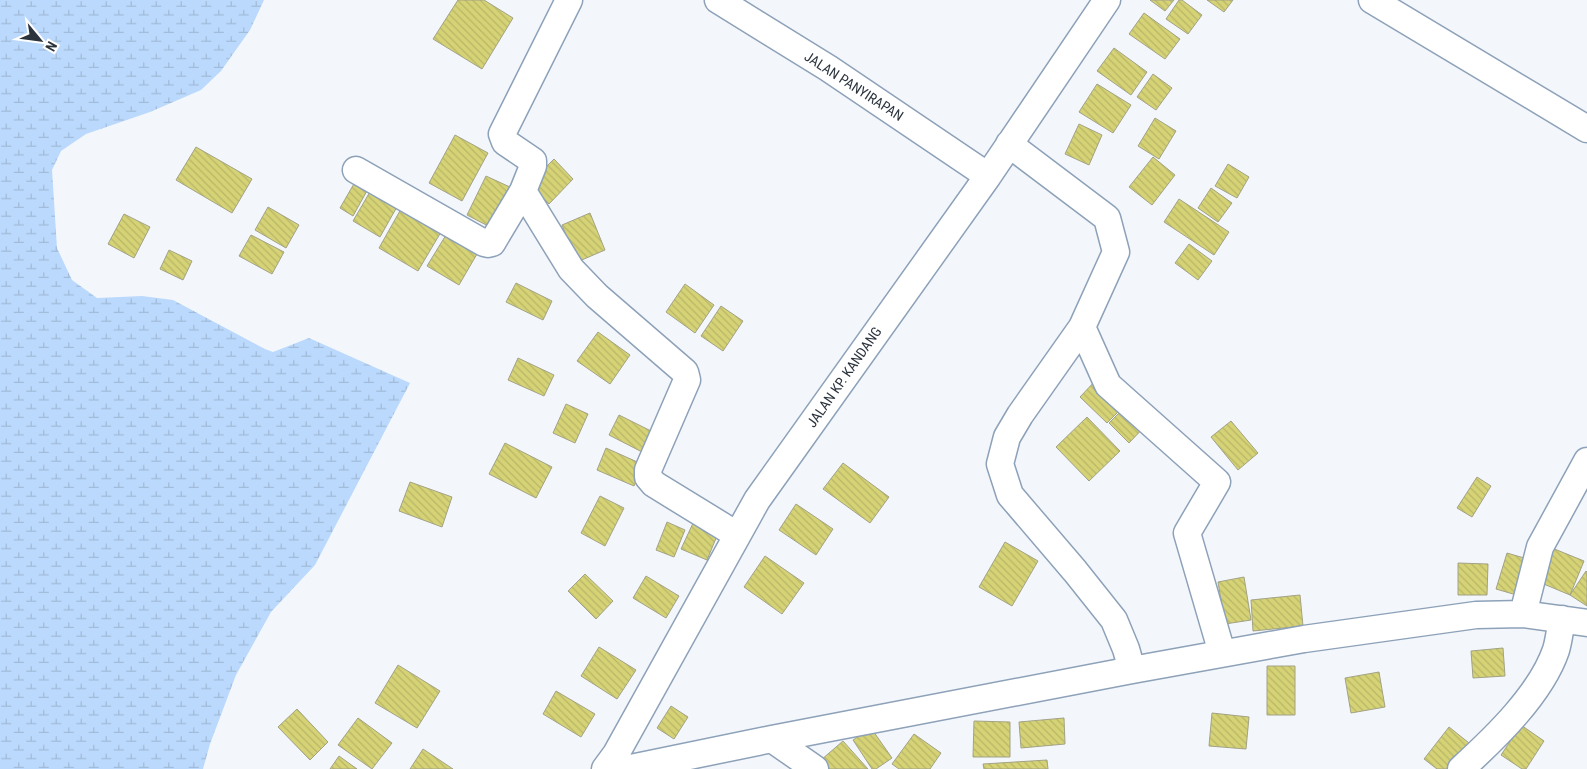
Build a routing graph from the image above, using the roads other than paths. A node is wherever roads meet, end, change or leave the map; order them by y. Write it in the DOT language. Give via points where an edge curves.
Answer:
graph roads {
  1 [pos="569,0"];
  2 [pos="718,0"];
  3 [pos="1107,0"];
  4 [pos="1372,0"];
  5 [pos="1587,129"];
  6 [pos="1009,144"];
  7 [pos="356,170"];
  8 [pos="988,176"];
  9 [pos="523,191"];
  10 [pos="1082,327"];
  11 [pos="1587,461"];
  12 [pos="738,535"];
  13 [pos="1523,614"];
  14 [pos="1574,621"];
  15 [pos="1222,653"];
  16 [pos="1132,670"];
  17 [pos="772,739"];
  18 [pos="605,769"];
  19 [pos="626,769"];
  20 [pos="814,769"];
  21 [pos="1461,769"];
  1 -- 9 [label="street" via="502,134 505,142 533,161"];
  2 -- 8 [label="street, JALAN PANYIRAPAN" via="828,68"];
  3 -- 6 [label="street, JALAN KP. KANDANG"];
  4 -- 5 [label="street"];
  6 -- 8 [label="street, JALAN KP. KANDANG"];
  6 -- 10 [label="street" via="1106,218 1116,252"];
  7 -- 9 [label="street" via="488,244 492,243"];
  8 -- 12 [label="street, JALAN KP. KANDANG" via="762,493"];
  9 -- 12 [label="street" via="571,269 597,296 685,372 687,380 648,470 648,477 654,484"];
  10 -- 15 [label="street" via="1108,385 1217,482 1187,533"];
  10 -- 16 [label="street" via="1020,415 1007,437 1000,464 1010,495 1114,620"];
  11 -- 13 [label="street" via="1540,547"];
  12 -- 18 [label="street, JALAN KP. KANDANG"];
  13 -- 14 [label="street"];
  13 -- 15 [label="street" via="1476,615"];
  14 -- 21 [label="street" via="1528,699"];
  15 -- 16 [label="street"];
  16 -- 17 [label="street"];
  17 -- 19 [label="street"];
  17 -- 20 [label="street"];
}
